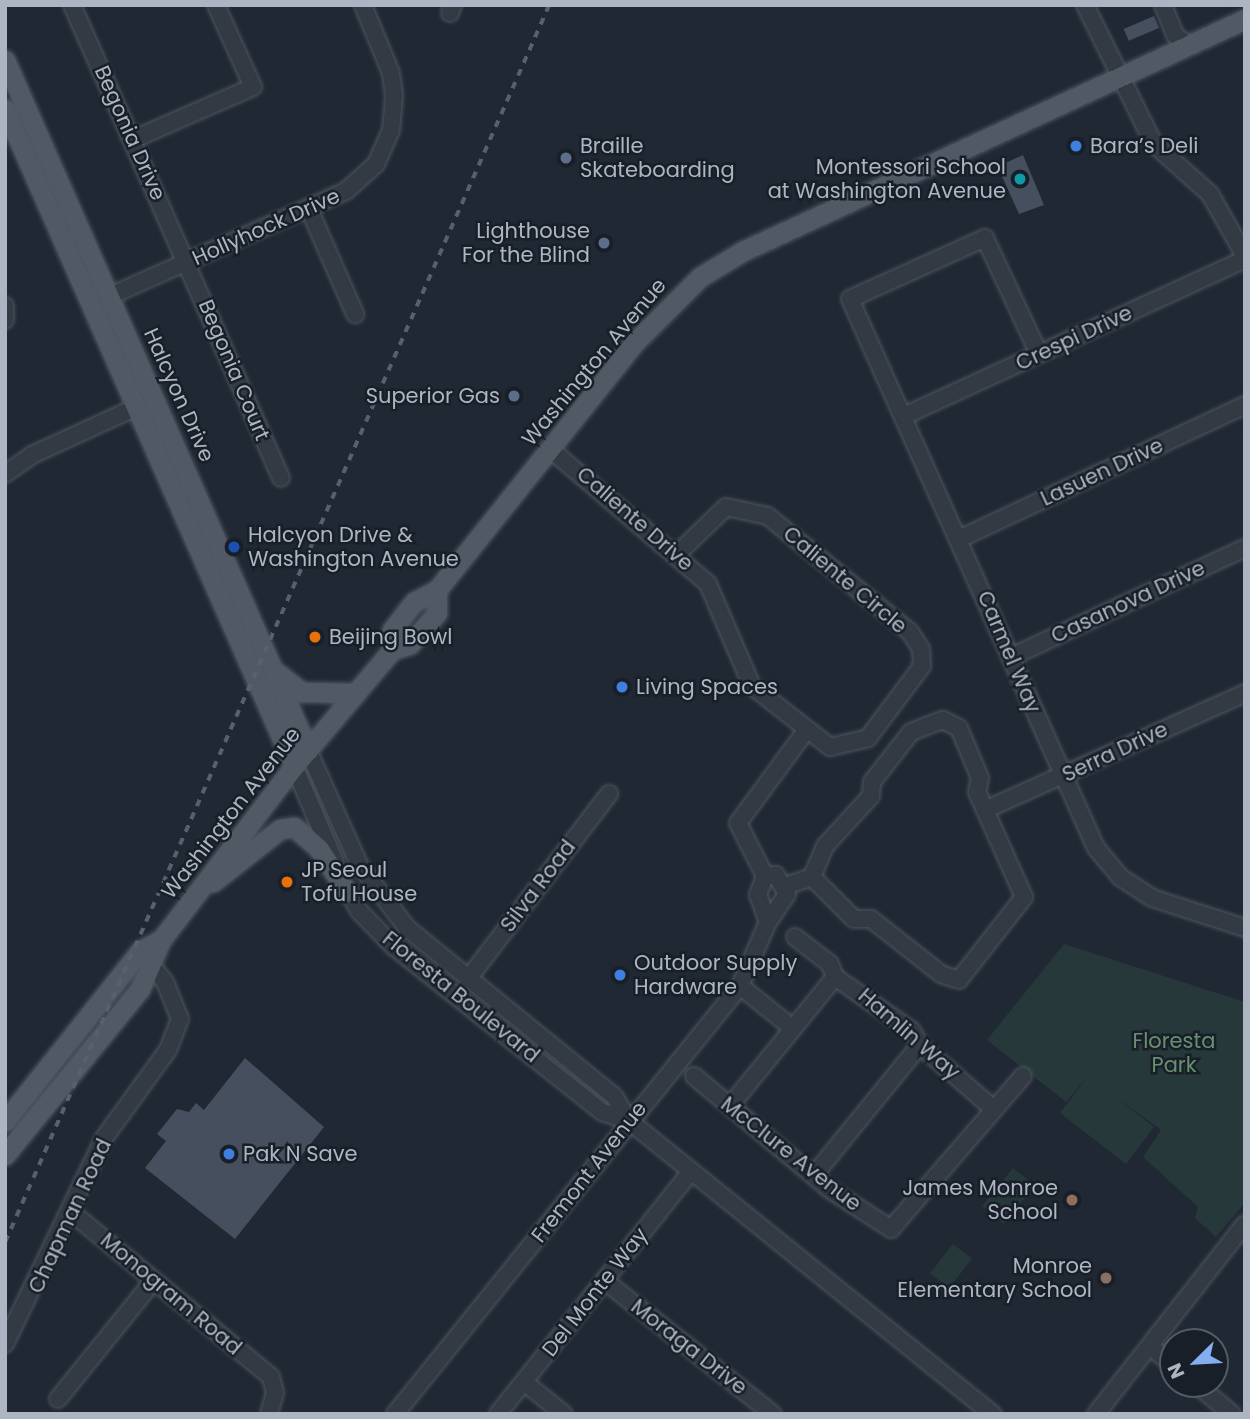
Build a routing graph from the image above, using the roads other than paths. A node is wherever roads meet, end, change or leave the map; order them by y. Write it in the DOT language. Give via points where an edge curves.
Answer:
graph roads {
  1 [pos="72,5"];
  2 [pos="216,5"];
  3 [pos="363,5"];
  4 [pos="1085,5"];
  5 [pos="1163,5"];
  6 [pos="1245,19"];
  7 [pos="1188,45"];
  8 [pos="5,60"];
  9 [pos="1116,77"];
  10 [pos="5,109"];
  11 [pos="134,139"];
  12 [pos="309,209"];
  13 [pos="1245,258"];
  14 [pos="187,262"];
  15 [pos="110,296"];
  16 [pos="5,306"];
  17 [pos="355,314"];
  18 [pos="5,320"];
  19 [pos="1039,354"];
  20 [pos="1245,405"];
  21 [pos="137,407"];
  22 [pos="904,416"];
  23 [pos="550,448"];
  24 [pos="5,474"];
  25 [pos="281,478"];
  26 [pos="960,539"];
  27 [pos="1245,548"];
  28 [pos="678,553"];
  29 [pos="1011,657"];
  30 [pos="275,671"];
  31 [pos="356,692"];
  32 [pos="1245,693"];
  33 [pos="805,732"];
  34 [pos="868,738"];
  35 [pos="308,750"];
  36 [pos="294,766"];
  37 [pos="1062,776"];
  38 [pos="609,794"];
  39 [pos="985,810"];
  40 [pos="765,876"];
  41 [pos="812,877"];
  42 [pos="785,886"];
  43 [pos="346,892"];
  44 [pos="197,893"];
  45 [pos="768,922"];
  46 [pos="1245,928"];
  47 [pos="795,937"];
  48 [pos="161,940"];
  49 [pos="129,965"];
  50 [pos="153,967"];
  51 [pos="835,977"];
  52 [pos="468,979"];
  53 [pos="740,986"];
  54 [pos="791,1027"];
  55 [pos="920,1045"];
  56 [pos="694,1076"];
  57 [pos="1023,1076"];
  58 [pos="730,1106"];
  59 [pos="991,1107"];
  60 [pos="628,1120"];
  61 [pos="5,1121"];
  62 [pos="5,1155"];
  63 [pos="691,1171"];
  64 [pos="814,1175"];
  65 [pos="71,1213"];
  66 [pos="1245,1224"];
  67 [pos="154,1280"];
  68 [pos="605,1281"];
  69 [pos="5,1344"];
  70 [pos="1150,1346"];
  71 [pos="1159,1353"];
  72 [pos="524,1382"];
  73 [pos="1213,1398"];
  74 [pos="58,1399"];
  75 [pos="269,1414"];
  76 [pos="395,1414"];
  77 [pos="498,1414"];
  78 [pos="564,1414"];
  79 [pos="773,1414"];
  80 [pos="993,1414"];
  81 [pos="1096,1414"];
  82 [pos="1232,1414"];
  1 -- 11 [label="street, Begonia Drive"];
  2 -- 11 [label="street" via="253,87"];
  3 -- 12 [label="street, Hollyhock Drive" via="391,73 391,131 362,178"];
  4 -- 9 [label="street"];
  5 -- 7 [label="street" via="1175,35"];
  6 -- 7 [label="main road, Washington Avenue"];
  7 -- 9 [label="main road, Washington Avenue"];
  8 -- 15 [label="main road, Halcyon Drive"];
  9 -- 13 [label="street" via="1154,144 1210,194"];
  9 -- 23 [label="main road, Washington Avenue" via="743,251 700,277 634,343"];
  10 -- 21 [label="main road, Halcyon Drive"];
  11 -- 14 [label="street, Begonia Drive"];
  12 -- 14 [label="street, Hollyhock Drive"];
  12 -- 17 [label="street"];
  13 -- 19 [label="street, Crespi Drive"];
  14 -- 15 [label="street, Hollyhock Drive"];
  14 -- 25 [label="street, Begonia Court"];
  15 -- 30 [label="main road, Halcyon Drive"];
  16 -- 18 [label="street"];
  19 -- 22 [label="street, Crespi Drive"];
  19 -- 22 [label="street, Carmel Way" via="985,238 850,299"];
  20 -- 26 [label="street, Lasuen Drive"];
  21 -- 24 [label="street" via="32,455"];
  21 -- 36 [label="main road, Halcyon Drive"];
  22 -- 26 [label="street, Carmel Way"];
  23 -- 28 [label="street, Caliente Drive"];
  23 -- 31 [label="main road, Washington Avenue" via="437,590 437,613 410,645 392,650"];
  26 -- 29 [label="street, Carmel Way"];
  27 -- 29 [label="street, Casanova Drive"];
  28 -- 33 [label="street, Caliente Drive" via="708,584 752,686"];
  28 -- 34 [label="street, Caliente Circle" via="726,507 768,516 910,632 921,649 922,666"];
  29 -- 37 [label="street, Carmel Way"];
  30 -- 31 [label="main road" via="302,692"];
  30 -- 35 [label="main road, Halcyon Drive"];
  31 -- 35 [label="main road, Washington Avenue"];
  32 -- 37 [label="street, Serra Drive"];
  33 -- 34 [label="street, Caliente Drive" via="830,747"];
  33 -- 40 [label="street" via="738,823"];
  35 -- 36 [label="main road, Washington Avenue"];
  35 -- 52 [label="street, Floresta Boulevard" via="369,881 407,928"];
  36 -- 43 [label="street, Floresta Boulevard"];
  36 -- 44 [label="main road, Washington Avenue"];
  37 -- 39 [label="street, Serra Drive"];
  37 -- 46 [label="street, Carmel Way" via="1096,848 1120,877 1152,898"];
  38 -- 52 [label="street, Silva Road"];
  39 -- 41 [label="street" via="977,792 980,778 959,728 943,720 911,732 872,782 871,796 825,846"];
  39 -- 41 [label="street" via="1024,897 959,980 941,974 871,919 854,919"];
  40 -- 42 [label="street" via="776,876"];
  40 -- 45 [label="street" via="758,895"];
  41 -- 42 [label="street"];
  42 -- 45 [label="street, Fremont Avenue" via="787,894"];
  43 -- 44 [label="main road" via="319,849 293,827 280,829"];
  43 -- 60 [label="street, Floresta Boulevard" via="394,947 602,1112"];
  44 -- 48 [label="main road, Washington Avenue"];
  45 -- 53 [label="street, Fremont Avenue"];
  47 -- 51 [label="street, Hamlin Way" via="830,964"];
  48 -- 49 [label="main road, Washington Avenue" via="140,951"];
  48 -- 50 [label="main road, Washington Avenue"];
  49 -- 50 [label="street"];
  49 -- 61 [label="main road, Washington Avenue"];
  50 -- 62 [label="main road, Washington Avenue"];
  50 -- 65 [label="street, Chapman Road" via="176,999 180,1019 168,1050 104,1138"];
  51 -- 54 [label="street"];
  51 -- 55 [label="street, Hamlin Way" via="912,1031"];
  52 -- 60 [label="street, Floresta Boulevard" via="614,1096"];
  53 -- 54 [label="street"];
  53 -- 60 [label="street, Fremont Avenue"];
  54 -- 58 [label="street"];
  55 -- 59 [label="street, Hamlin Way"];
  55 -- 64 [label="street"];
  56 -- 58 [label="street, McClure Avenue"];
  57 -- 59 [label="street" via="1001,1104"];
  58 -- 64 [label="street, McClure Avenue"];
  59 -- 64 [label="street, McClure Avenue" via="891,1229"];
  60 -- 63 [label="street, Floresta Boulevard"];
  60 -- 76 [label="street, Fremont Avenue"];
  63 -- 68 [label="street, Del Monte Way"];
  63 -- 80 [label="street, Floresta Boulevard"];
  65 -- 67 [label="street, Monogram Road"];
  65 -- 69 [label="street, Chapman Road"];
  66 -- 70 [label="street"];
  67 -- 74 [label="street"];
  67 -- 75 [label="street, Monogram Road" via="271,1377 275,1393"];
  68 -- 72 [label="street, Del Monte Way"];
  68 -- 79 [label="street, Moraga Drive"];
  70 -- 71 [label="street"];
  70 -- 81 [label="street"];
  72 -- 77 [label="street, Del Monte Way"];
  72 -- 78 [label="street"];
  73 -- 82 [label="street"];
}
